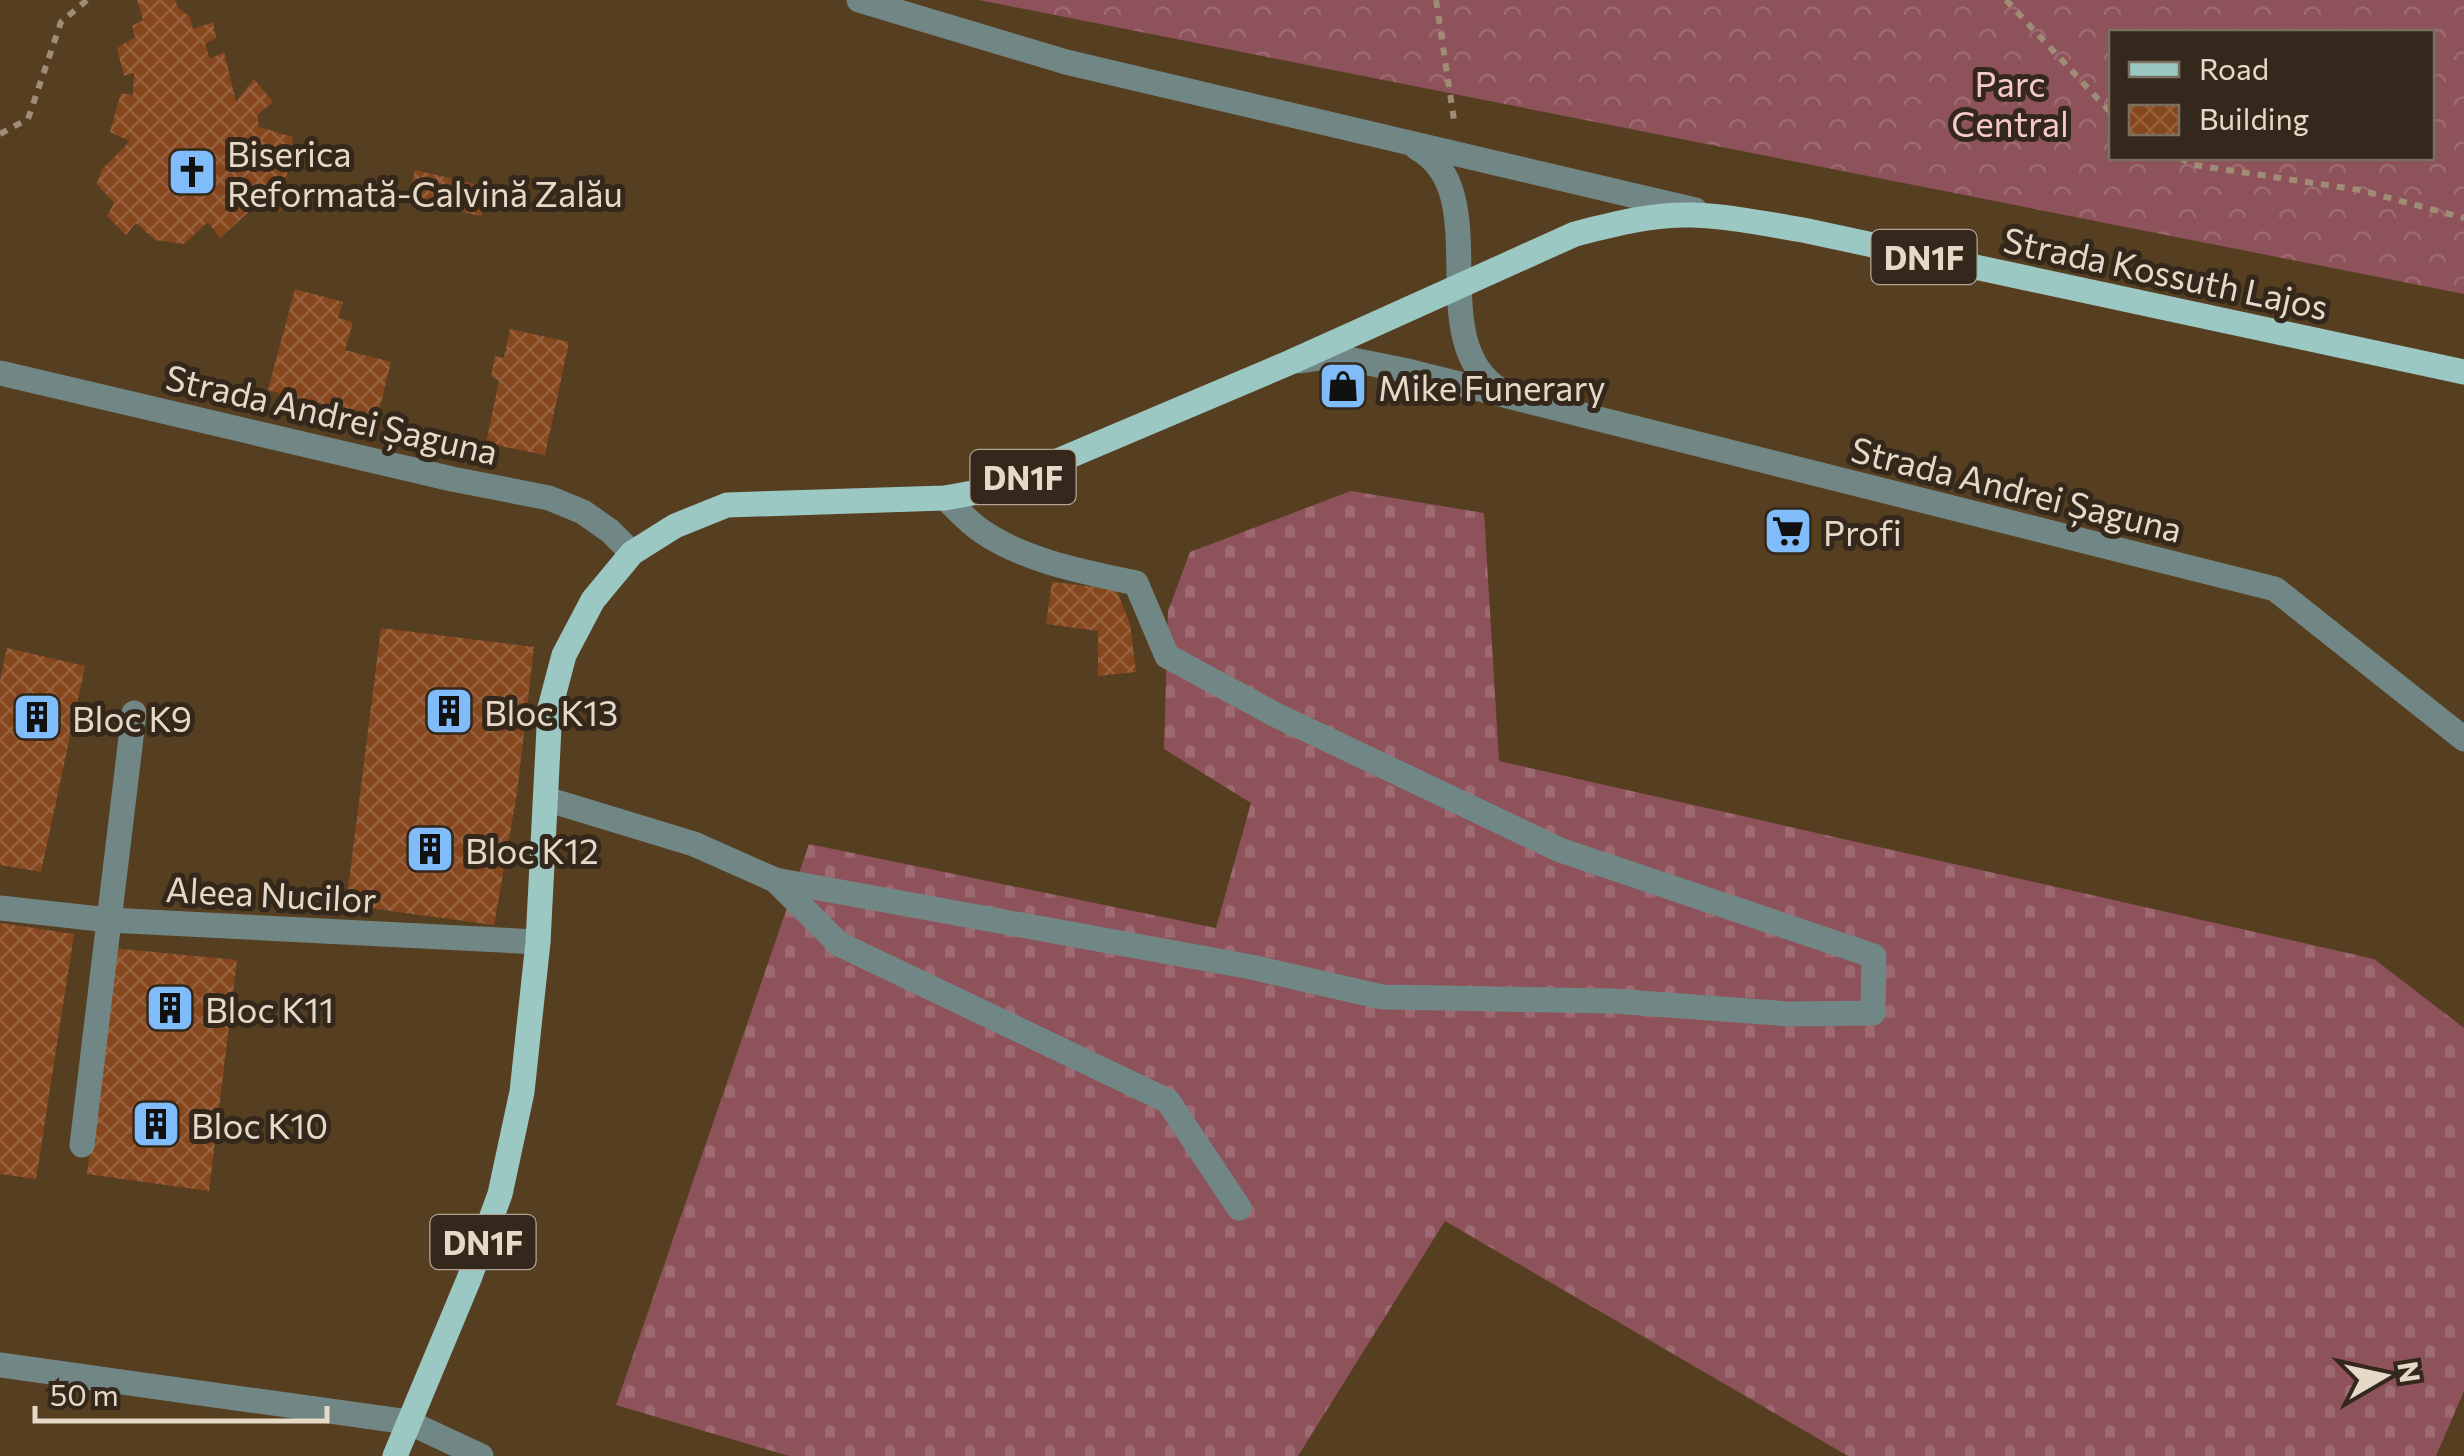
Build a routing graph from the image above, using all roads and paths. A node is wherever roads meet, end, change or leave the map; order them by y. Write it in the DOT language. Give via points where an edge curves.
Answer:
graph roads {
  1 [pos="87,0"];
  2 [pos="859,0"];
  3 [pos="1436,0"];
  4 [pos="2006,0"];
  5 [pos="2109,111"];
  6 [pos="0,134"];
  7 [pos="1456,134"];
  8 [pos="1405,141"];
  9 [pos="2184,160"];
  10 [pos="2464,218"];
  11 [pos="1734,219"];
  12 [pos="1460,286"];
  13 [pos="1291,362"];
  14 [pos="2464,372"];
  15 [pos="0,373"];
  16 [pos="1509,396"];
  17 [pos="945,498"];
  18 [pos="632,553"];
  19 [pos="134,714"];
  20 [pos="2464,739"];
  21 [pos="546,799"];
  22 [pos="775,880"];
  23 [pos="0,908"];
  24 [pos="109,920"];
  25 [pos="538,942"];
  26 [pos="82,1145"];
  27 [pos="1239,1208"];
  28 [pos="0,1365"];
  29 [pos="408,1422"];
  30 [pos="395,1456"];
  31 [pos="481,1456"];
  1 -- 6 [label="path" via="60,22 28,119"];
  2 -- 8 [label="street" via="1066,62"];
  3 -- 7 [label="path"];
  4 -- 5 [label="path"];
  8 -- 11 [label="street"];
  8 -- 12 [label="street, Strada Andrei Șaguna" via="1424,151 1447,182"];
  9 -- 10 [label="path" via="2360,190"];
  11 -- 12 [label="main road, Strada Kossuth Lajos / DN1F" via="1671,215 1620,222 1575,234"];
  11 -- 14 [label="main road, Strada Kossuth Lajos / DN1F"];
  12 -- 13 [label="main road, DN1F"];
  12 -- 16 [label="street, Strada Andrei Șaguna" via="1467,351 1479,372"];
  13 -- 16 [label="street, Strada Andrei Șaguna" via="1353,359"];
  13 -- 17 [label="main road, DN1F" via="1028,476"];
  15 -- 18 [label="street, Strada Andrei Șaguna" via="549,498 583,512"];
  16 -- 20 [label="street, Strada Andrei Șaguna" via="2275,590"];
  17 -- 18 [label="main road, DN1F" via="727,505"];
  17 -- 22 [label="street" via="980,530 1018,550 1136,583 1167,656 1274,714 1560,850 1874,956 1873,1012 1382,997"];
  18 -- 21 [label="main road, DN1F" via="593,600 564,654 550,708"];
  19 -- 24 [label="street"];
  21 -- 22 [label="street" via="694,844"];
  21 -- 25 [label="main road, DN1F"];
  22 -- 27 [label="street" via="839,944 1168,1101"];
  23 -- 24 [label="street, Aleea Nucilor"];
  24 -- 25 [label="street, Aleea Nucilor"];
  24 -- 26 [label="street"];
  25 -- 29 [label="main road, DN1F" via="522,1092 500,1194"];
  28 -- 29 [label="street"];
  29 -- 30 [label="main road, DN1F"];
  29 -- 31 [label="street"];
}
